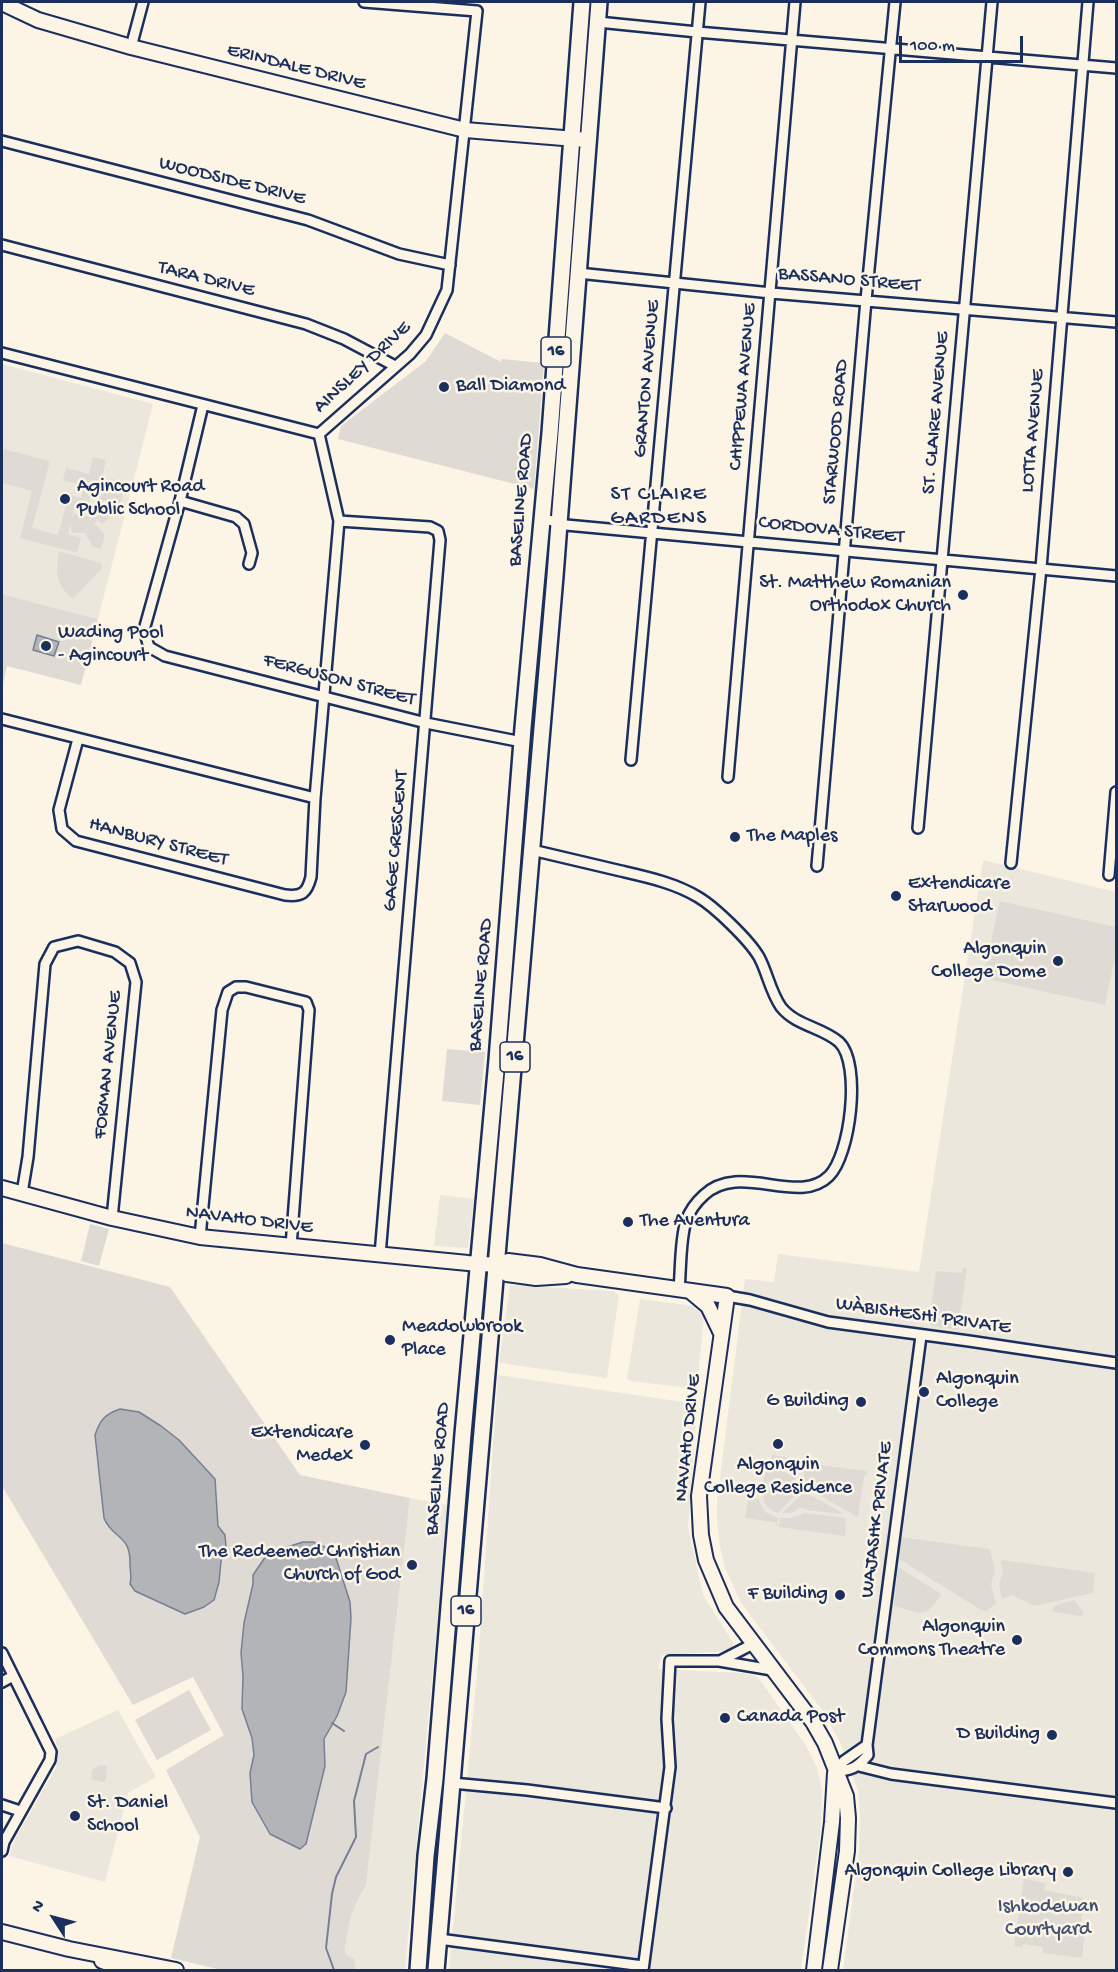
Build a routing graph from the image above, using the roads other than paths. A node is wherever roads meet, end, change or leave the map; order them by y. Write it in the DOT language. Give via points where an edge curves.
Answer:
graph roads {
  1 [pos="143,2"];
  2 [pos="364,2"];
  3 [pos="582,2"];
  4 [pos="599,2"];
  5 [pos="700,2"];
  6 [pos="795,2"];
  7 [pos="895,2"];
  8 [pos="992,2"];
  9 [pos="1088,2"];
  10 [pos="2,3"];
  11 [pos="598,22"];
  12 [pos="697,32"];
  13 [pos="792,40"];
  14 [pos="132,47"];
  15 [pos="890,48"];
  16 [pos="987,57"];
  17 [pos="1083,65"];
  18 [pos="1116,68"];
  19 [pos="465,130"];
  20 [pos="580,139"];
  21 [pos="2,141"];
  22 [pos="2,245"];
  23 [pos="450,265"];
  24 [pos="578,273"];
  25 [pos="674,282"];
  26 [pos="771,293"];
  27 [pos="866,300"];
  28 [pos="963,308"];
  29 [pos="1062,318"];
  30 [pos="1116,322"];
  31 [pos="2,353"];
  32 [pos="396,366"];
  33 [pos="203,405"];
  34 [pos="319,434"];
  35 [pos="180,501"];
  36 [pos="542,519"];
  37 [pos="339,522"];
  38 [pos="560,525"];
  39 [pos="652,534"];
  40 [pos="748,541"];
  41 [pos="845,550"];
  42 [pos="942,561"];
  43 [pos="249,564"];
  44 [pos="1041,568"];
  45 [pos="1116,576"];
  46 [pos="325,695"];
  47 [pos="2,719"];
  48 [pos="426,723"];
  49 [pos="78,739"];
  50 [pos="522,742"];
  51 [pos="631,760"];
  52 [pos="728,777"];
  53 [pos="1116,792"];
  54 [pos="315,798"];
  55 [pos="918,828"];
  56 [pos="532,850"];
  57 [pos="1011,863"];
  58 [pos="817,866"];
  59 [pos="1109,875"];
  60 [pos="303,894"];
  61 [pos="2,1188"];
  62 [pos="22,1193"];
  63 [pos="112,1218"];
  64 [pos="200,1238"];
  65 [pos="291,1246"];
  66 [pos="380,1255"];
  67 [pos="478,1263"];
  68 [pos="497,1265"];
  69 [pos="685,1290"];
  70 [pos="727,1296"];
  71 [pos="721,1333"];
  72 [pos="921,1336"];
  73 [pos="1116,1363"];
  74 [pos="753,1644"];
  75 [pos="2,1653"];
  76 [pos="719,1661"];
  77 [pos="772,1670"];
  78 [pos="14,1676"];
  79 [pos="2,1682"];
  80 [pos="868,1750"];
  81 [pos="859,1766"];
  82 [pos="835,1771"];
  83 [pos="881,1771"];
  84 [pos="435,1779"];
  85 [pos="452,1783"];
  86 [pos="1116,1803"];
  87 [pos="2,1805"];
  88 [pos="666,1808"];
  89 [pos="20,1811"];
  90 [pos="2,1851"];
  91 [pos="2,1932"];
  92 [pos="438,1939"];
  93 [pos="112,1964"];
  94 [pos="643,1968"];
  95 [pos="126,1971"];
  96 [pos="176,1971"];
  97 [pos="418,1971"];
  98 [pos="436,1971"];
  99 [pos="814,1971"];
  100 [pos="830,1971"];
  1 -- 14 [label="street"];
  2 -- 19 [label="street, AINSLEY DRIVE" via="477,11"];
  3 -- 20 [label="main road, BASELINE ROAD / 16"];
  4 -- 11 [label="main road, BASELINE ROAD / 16"];
  5 -- 12 [label="street, GRANTON AVENUE"];
  6 -- 13 [label="street, CHIPPEWA AVENUE"];
  7 -- 15 [label="street, STARWOOD ROAD"];
  8 -- 16 [label="street, ST. CLAIRE AVENUE"];
  9 -- 17 [label="street, LOTTA AVENUE"];
  10 -- 14 [label="street, ERINDALE DRIVE" via="38,21"];
  11 -- 12 [label="street"];
  11 -- 20 [label="main road, BASELINE ROAD / 16"];
  12 -- 13 [label="street"];
  12 -- 25 [label="street, GRANTON AVENUE"];
  13 -- 15 [label="street"];
  13 -- 26 [label="street, CHIPPEWA AVENUE"];
  14 -- 19 [label="street, ERINDALE DRIVE"];
  15 -- 16 [label="street"];
  15 -- 27 [label="street, STARWOOD ROAD"];
  16 -- 17 [label="street"];
  16 -- 28 [label="street, ST. CLAIRE AVENUE"];
  17 -- 18 [label="street"];
  17 -- 29 [label="street, LOTTA AVENUE"];
  19 -- 20 [label="street, ERINDALE DRIVE"];
  19 -- 23 [label="street, AINSLEY DRIVE"];
  20 -- 24 [label="main road, BASELINE ROAD / 16"];
  20 -- 36 [label="main road, BASELINE ROAD / 16"];
  21 -- 23 [label="street, WOODSIDE DRIVE" via="308,220 399,254"];
  22 -- 32 [label="street, TARA DRIVE" via="306,324"];
  23 -- 32 [label="street, AINSLEY DRIVE" via="447,290 426,335"];
  24 -- 25 [label="street, BASSANO STREET"];
  24 -- 38 [label="main road, BASELINE ROAD / 16"];
  25 -- 26 [label="street, BASSANO STREET"];
  25 -- 39 [label="street, GRANTON AVENUE"];
  26 -- 27 [label="street, BASSANO STREET"];
  26 -- 40 [label="street, CHIPPEWA AVENUE"];
  27 -- 28 [label="street, BASSANO STREET"];
  27 -- 41 [label="street, STARWOOD ROAD"];
  28 -- 29 [label="street, BASSANO STREET"];
  28 -- 42 [label="street, ST. CLAIRE AVENUE"];
  29 -- 30 [label="street, BASSANO STREET"];
  29 -- 44 [label="street, LOTTA AVENUE"];
  31 -- 33 [label="street"];
  32 -- 34 [label="street, AINSLEY DRIVE"];
  33 -- 34 [label="street"];
  33 -- 35 [label="street"];
  34 -- 37 [label="street, AINSLEY DRIVE"];
  35 -- 43 [label="street" via="236,517 244,524 252,554"];
  35 -- 46 [label="street, FERGUSON STREET" via="144,630 149,647 165,656"];
  36 -- 38 [label="street, CORDOVA STREET"];
  36 -- 50 [label="main road, BASELINE ROAD / 16"];
  37 -- 46 [label="street, AINSLEY DRIVE"];
  37 -- 48 [label="street, GAGE CRESCENT" via="430,527 438,531"];
  38 -- 39 [label="street, CORDOVA STREET"];
  38 -- 56 [label="main road, BASELINE ROAD / 16"];
  39 -- 40 [label="street, CORDOVA STREET"];
  39 -- 51 [label="street, GRANTON AVENUE"];
  40 -- 41 [label="street, CORDOVA STREET"];
  40 -- 52 [label="street, CHIPPEWA AVENUE"];
  41 -- 42 [label="street, CORDOVA STREET"];
  41 -- 58 [label="street, STARWOOD ROAD"];
  42 -- 44 [label="street, CORDOVA STREET"];
  42 -- 55 [label="street, ST. CLAIRE AVENUE"];
  44 -- 45 [label="street, CORDOVA STREET"];
  44 -- 57 [label="street, LOTTA AVENUE"];
  46 -- 48 [label="street, FERGUSON STREET"];
  46 -- 54 [label="street, AINSLEY DRIVE"];
  47 -- 49 [label="street"];
  48 -- 50 [label="street, FERGUSON STREET"];
  48 -- 66 [label="street, GAGE CRESCENT"];
  49 -- 54 [label="street"];
  49 -- 60 [label="street, HANBURY STREET" via="59,810 62,829 76,841 285,895"];
  50 -- 67 [label="main road, BASELINE ROAD / 16"];
  53 -- 59 [label="street"];
  54 -- 60 [label="street, AINSLEY DRIVE" via="311,877"];
  56 -- 68 [label="main road, BASELINE ROAD / 16"];
  56 -- 69 [label="street" via="654,879 704,901 758,956 771,992 783,1009 837,1041 846,1055 852,1091 849,1116 843,1146 829,1177 795,1188 744,1181 725,1182 708,1191 692,1208 686,1223"];
  61 -- 62 [label="street, NAVAHO DRIVE"];
  62 -- 63 [label="street, NAVAHO DRIVE"];
  62 -- 63 [label="street, FORMAN AVENUE" via="45,964 54,947 78,941 115,952 130,963 136,982"];
  63 -- 64 [label="street, NAVAHO DRIVE"];
  64 -- 65 [label="street, NAVAHO DRIVE"];
  64 -- 65 [label="street" via="222,1010 228,992 236,987 249,987 306,1002 309,1010"];
  65 -- 66 [label="street, NAVAHO DRIVE"];
  66 -- 67 [label="street, NAVAHO DRIVE"];
  67 -- 68 [label="street, NAVAHO DRIVE"];
  67 -- 84 [label="main road, BASELINE ROAD / 16"];
  68 -- 69 [label="street, NAVAHO DRIVE" via="507,1274 536,1278 577,1275"];
  68 -- 85 [label="main road, BASELINE ROAD / 16"];
  69 -- 70 [label="street, NAVAHO DRIVE"];
  69 -- 71 [label="street" via="708,1306"];
  70 -- 71 [label="street, NAVAHO DRIVE"];
  70 -- 72 [label="street, WÀBISHESHÌ PRIVATE" via="828,1322"];
  71 -- 74 [label="street, NAVAHO DRIVE" via="699,1496 701,1535 714,1584"];
  72 -- 73 [label="street, WÀBISHESHÌ PRIVATE"];
  72 -- 80 [label="street, WAJASHK PRIVATE"];
  74 -- 76 [label="street"];
  74 -- 77 [label="street, NAVAHO DRIVE"];
  75 -- 78 [label="street"];
  76 -- 77 [label="street"];
  76 -- 88 [label="street" via="670,1661"];
  77 -- 82 [label="street, NAVAHO DRIVE" via="813,1722"];
  78 -- 79 [label="street"];
  78 -- 89 [label="street" via="51,1752 44,1772"];
  80 -- 81 [label="street"];
  80 -- 82 [label="street" via="844,1761"];
  80 -- 83 [label="street"];
  81 -- 82 [label="street"];
  81 -- 83 [label="street"];
  82 -- 99 [label="street, NAVAHO DRIVE"];
  82 -- 100 [label="street, NAVAHO DRIVE" via="846,1796 848,1841"];
  83 -- 86 [label="street"];
  84 -- 85 [label="main road"];
  84 -- 97 [label="main road, BASELINE ROAD / 16"];
  85 -- 88 [label="street"];
  85 -- 92 [label="main road, BASELINE ROAD / 16"];
  87 -- 89 [label="street"];
  88 -- 94 [label="street"];
  89 -- 90 [label="street"];
  91 -- 93 [label="street" via="69,1948"];
  92 -- 94 [label="street"];
  92 -- 98 [label="main road, BASELINE ROAD / 16"];
  93 -- 95 [label="street"];
  93 -- 96 [label="street"];
}
